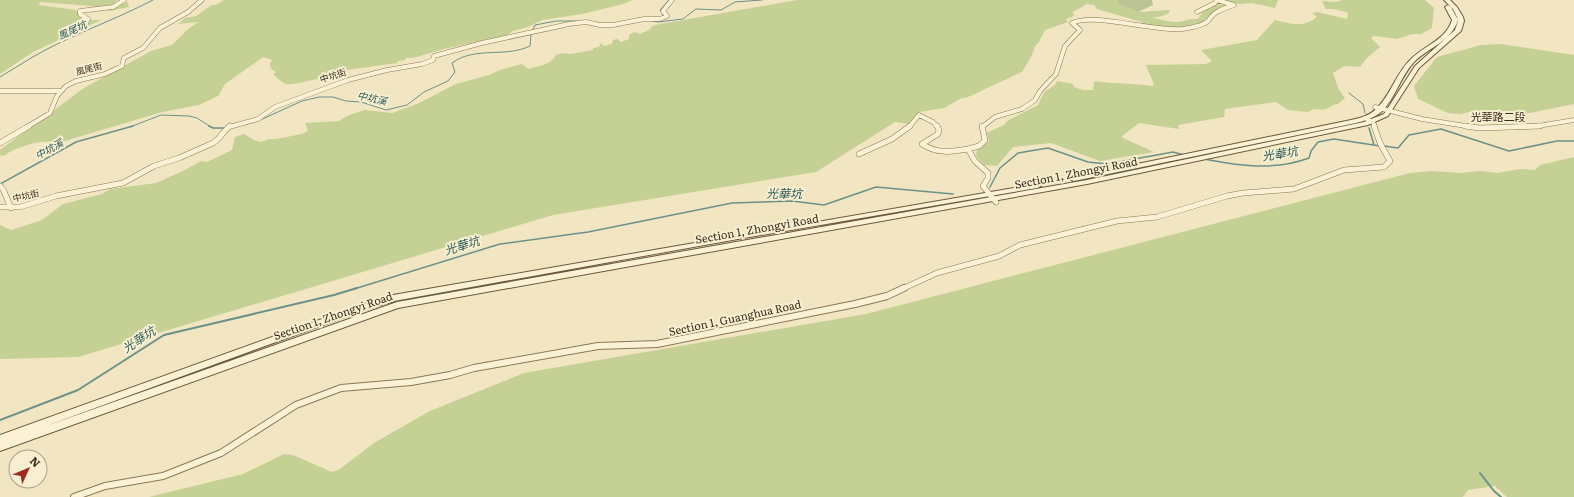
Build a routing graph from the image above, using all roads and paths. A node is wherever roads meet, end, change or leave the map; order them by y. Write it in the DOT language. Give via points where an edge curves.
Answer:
graph roads {
  1 [pos="124,0"];
  2 [pos="202,0"];
  3 [pos="672,0"];
  4 [pos="1217,0"];
  5 [pos="1441,0"];
  6 [pos="1447,0"];
  7 [pos="1197,12"];
  8 [pos="85,25"];
  9 [pos="1420,52"];
  10 [pos="1432,55"];
  11 [pos="0,91"];
  12 [pos="60,91"];
  13 [pos="1378,108"];
  14 [pos="1389,111"];
  15 [pos="1365,118"];
  16 [pos="1574,120"];
  17 [pos="1373,122"];
  18 [pos="0,143"];
  19 [pos="968,149"];
  20 [pos="859,154"];
  21 [pos="1181,160"];
  22 [pos="1,186"];
  23 [pos="993,199"];
  24 [pos="0,207"];
  25 [pos="11,208"];
  26 [pos="256,350"];
  27 [pos="0,439"];
  28 [pos="0,447"];
  29 [pos="74,497"];
  1 -- 8 [label="street" via="106,9 80,11 80,14 88,19"];
  2 -- 12 [label="street, 風尾街" via="188,12 160,28 145,47 124,58 122,66 107,74 77,80"];
  3 -- 25 [label="street, 中坑街" via="663,10 667,16 661,19 610,25 584,22 565,24 434,56 433,60 422,64 348,80 276,107 258,119 231,125 213,143 154,166 123,183"];
  4 -- 7 [label="street"];
  4 -- 19 [label="street" via="1234,5 1218,10 1208,21 1190,28 1156,29 1103,20 1074,21 1072,23 1080,30 1064,46 1061,61 1053,78 1035,100 1022,109 995,117 982,126 985,140 978,146"];
  5 -- 9 [label="main road, Section 1, Zhongyi Road" via="1450,9 1455,20 1452,30"];
  6 -- 10 [label="main road, Section 1, Zhongyi Road" via="1460,17 1460,28"];
  9 -- 10 [label="main road"];
  9 -- 13 [label="main road, Section 1, Zhongyi Road"];
  10 -- 14 [label="main road, Section 1, Zhongyi Road" via="1414,71"];
  11 -- 12 [label="street"];
  12 -- 18 [label="street" via="50,112"];
  13 -- 14 [label="street, 光華路二段"];
  13 -- 15 [label="main road, Section 1, Zhongyi Road"];
  14 -- 16 [label="street, 光華路二段" via="1480,128 1538,126"];
  14 -- 17 [label="main road, Section 1, Zhongyi Road"];
  15 -- 17 [label="street"];
  15 -- 21 [label="main road, Section 1, Zhongyi Road"];
  17 -- 21 [label="main road, Section 1, Zhongyi Road" via="1216,156"];
  17 -- 29 [label="street, Section 1, Guanghua Road" via="1390,161 1384,167 1344,170 1294,189 1226,196 1157,217 1117,221 1020,244 998,256 937,273 887,296 855,304 657,344 598,346 474,368 442,377 341,388 296,405 221,453 164,476 105,486"];
  19 -- 20 [label="street" via="942,153 922,144 938,134 940,129 937,124 919,115 908,130 883,145"];
  19 -- 23 [label="street" via="975,161 988,172 988,178 983,186"];
  21 -- 23 [label="main road, Section 1, Zhongyi Road"];
  22 -- 25 [label="street"];
  23 -- 26 [label="main road, Section 1, Zhongyi Road" via="667,253 397,305"];
  24 -- 25 [label="street, 中坑街"];
  26 -- 27 [label="main road, Section 1, Zhongyi Road"];
  26 -- 28 [label="main road, Section 1, Zhongyi Road"];
}
